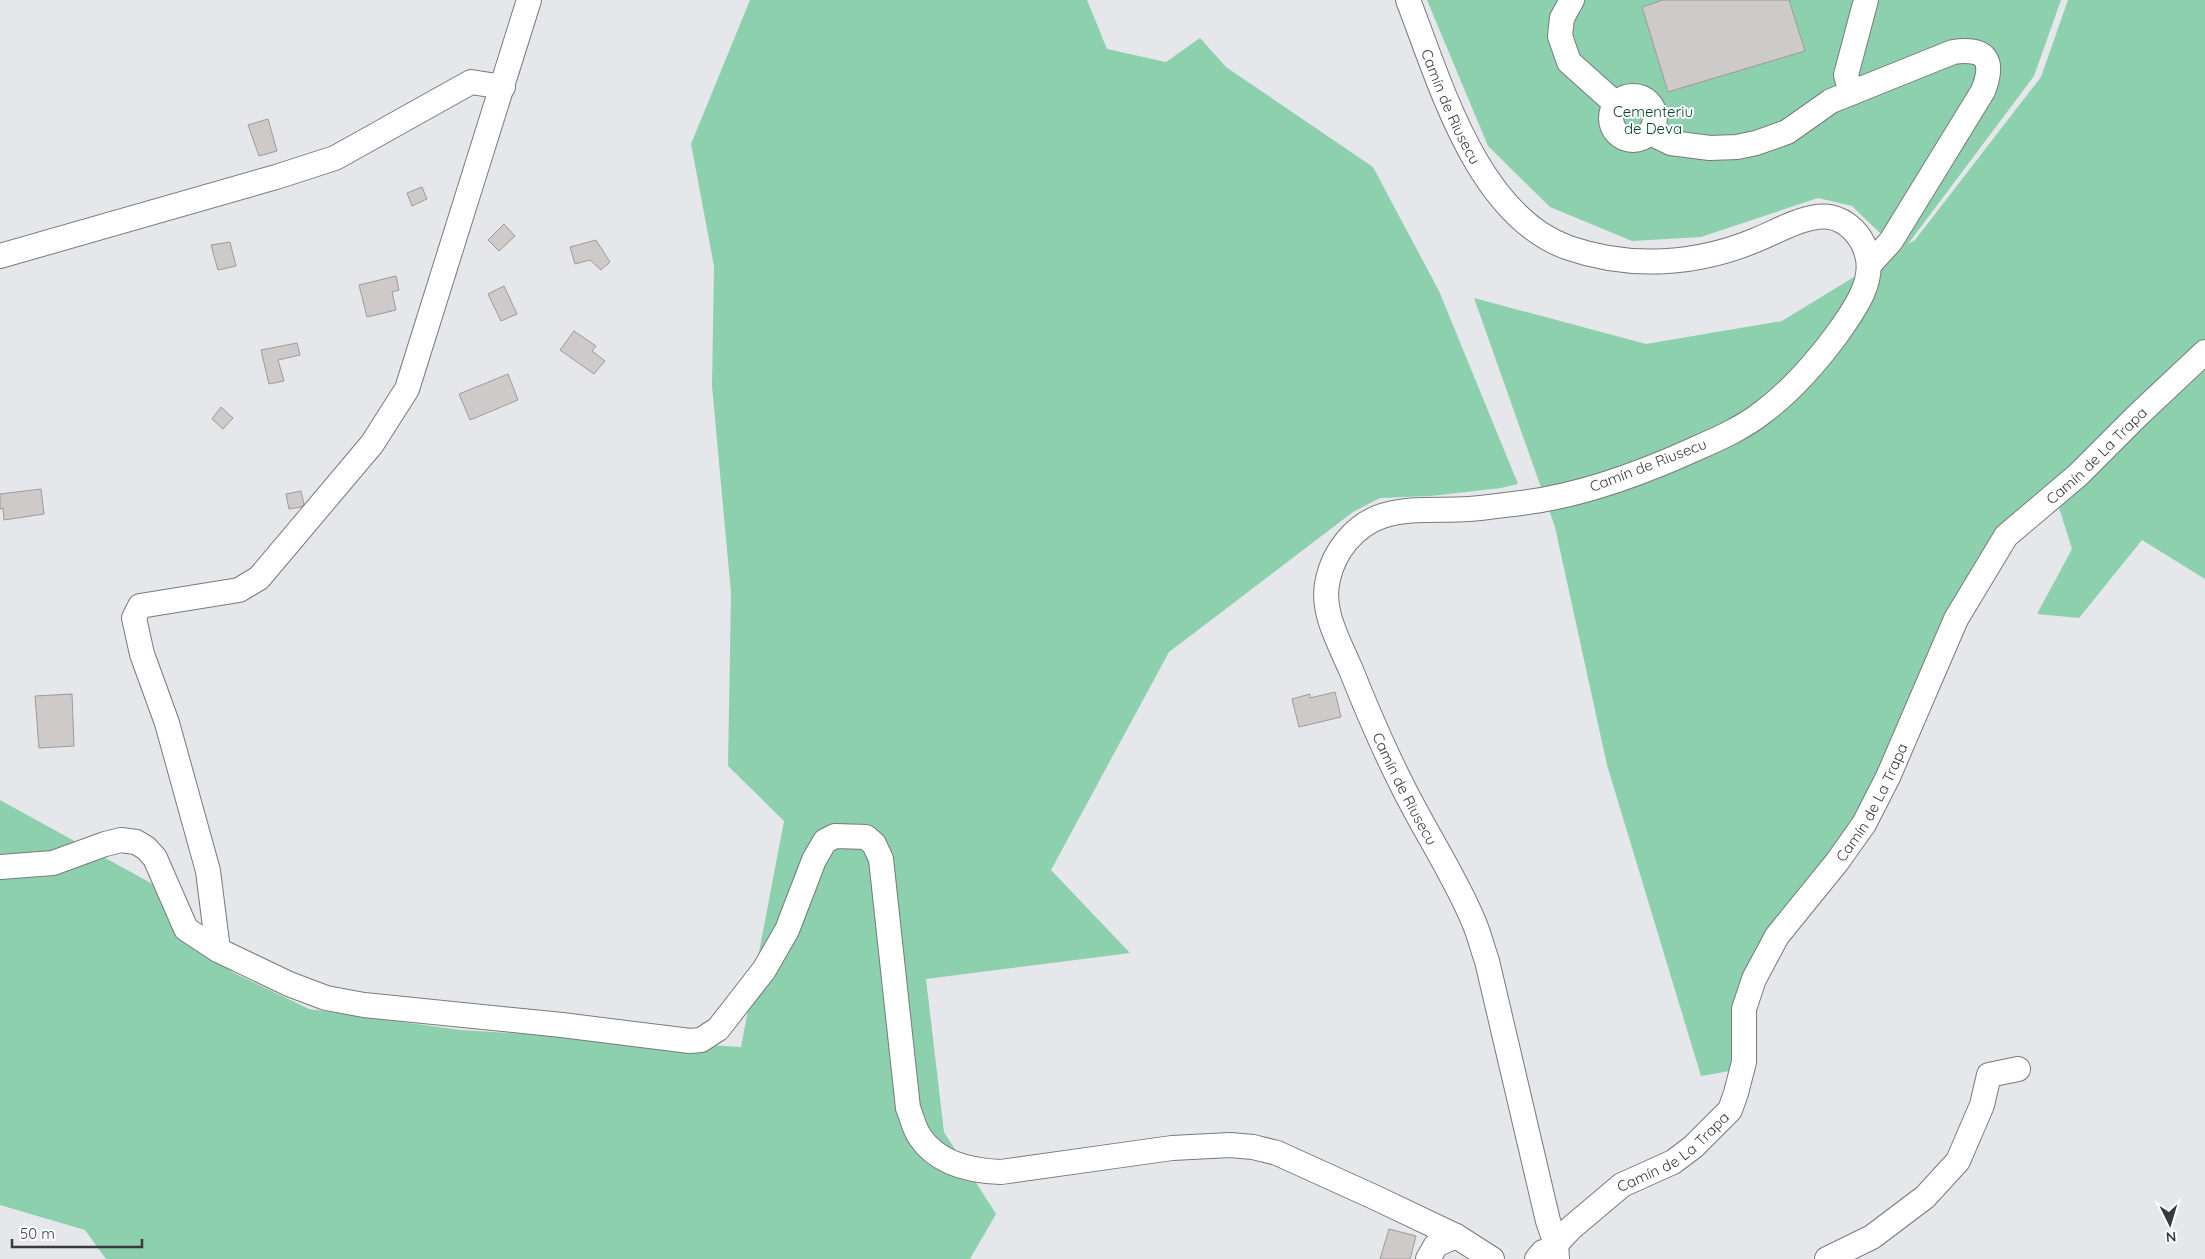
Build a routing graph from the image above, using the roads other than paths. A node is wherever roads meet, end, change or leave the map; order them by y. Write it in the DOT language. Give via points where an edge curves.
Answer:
graph roads {
  1 [pos="529,0"];
  2 [pos="1408,0"];
  3 [pos="1572,0"];
  4 [pos="1866,0"];
  5 [pos="503,86"];
  6 [pos="1851,93"];
  7 [pos="1616,104"];
  8 [pos="1650,133"];
  9 [pos="0,256"];
  10 [pos="1870,264"];
  11 [pos="2205,352"];
  12 [pos="0,867"];
  13 [pos="218,950"];
  14 [pos="2018,1069"];
  15 [pos="1456,1236"];
  16 [pos="1547,1255"];
  17 [pos="1428,1259"];
  18 [pos="1448,1259"];
  19 [pos="1492,1259"];
  20 [pos="1827,1259"];
  1 -- 5 [label="street"];
  2 -- 10 [label="street, Camín de Riusecu" via="1473,158 1496,192 1530,226 1563,246 1642,263 1675,261 1750,243 1800,221 1830,217 1852,227 1864,245"];
  3 -- 7 [label="street" via="1562,18 1560,36 1569,62"];
  4 -- 6 [label="street" via="1846,75"];
  5 -- 9 [label="street" via="471,82 334,158 276,178"];
  5 -- 13 [label="street" via="407,389 372,444 259,578 238,590 140,606 134,618 208,871"];
  6 -- 8 [label="street" via="1831,101 1787,132 1737,147 1710,148 1671,143"];
  6 -- 10 [label="street" via="1953,52 1968,50 1980,54 1989,64 1989,76 1983,91 1890,241"];
  7 -- 8 [label="street" via="1611,118 1616,132 1629,140 1637,140"];
  7 -- 8 [label="street" via="1628,96 1648,101 1655,113"];
  10 -- 16 [label="street, Camín de Riusecu" via="1860,298 1819,358 1795,385 1760,414 1722,437 1600,486 1535,501 1381,516 1352,533 1336,556 1327,580 1326,599 1331,621 1364,702 1402,786 1474,922 1487,961 1548,1221"];
  11 -- 16 [label="street, Camín de La Trapa" via="2078,475 2006,536 1956,619 1888,777 1864,824 1777,936 1754,979 1744,1009 1744,1062 1730,1110 1693,1148 1674,1162 1622,1186 1571,1228"];
  12 -- 13 [label="street" via="53,863 105,844 121,840 136,842 155,858 186,929"];
  13 -- 15 [label="street" via="326,998 364,1005 701,1040 718,1029 764,970 787,930 814,860 826,841 835,836 866,837 874,844 881,859 908,1108 919,1137 936,1154 980,1171 1001,1172 1172,1148 1253,1147 1277,1153"];
  14 -- 20 [label="street" via="1988,1075 1982,1105 1958,1161 1925,1196 1872,1237"];
  15 -- 17 [label="street" via="1436,1245"];
  15 -- 18 [label="street" via="1456,1249"];
  15 -- 19 [label="street"];
}
